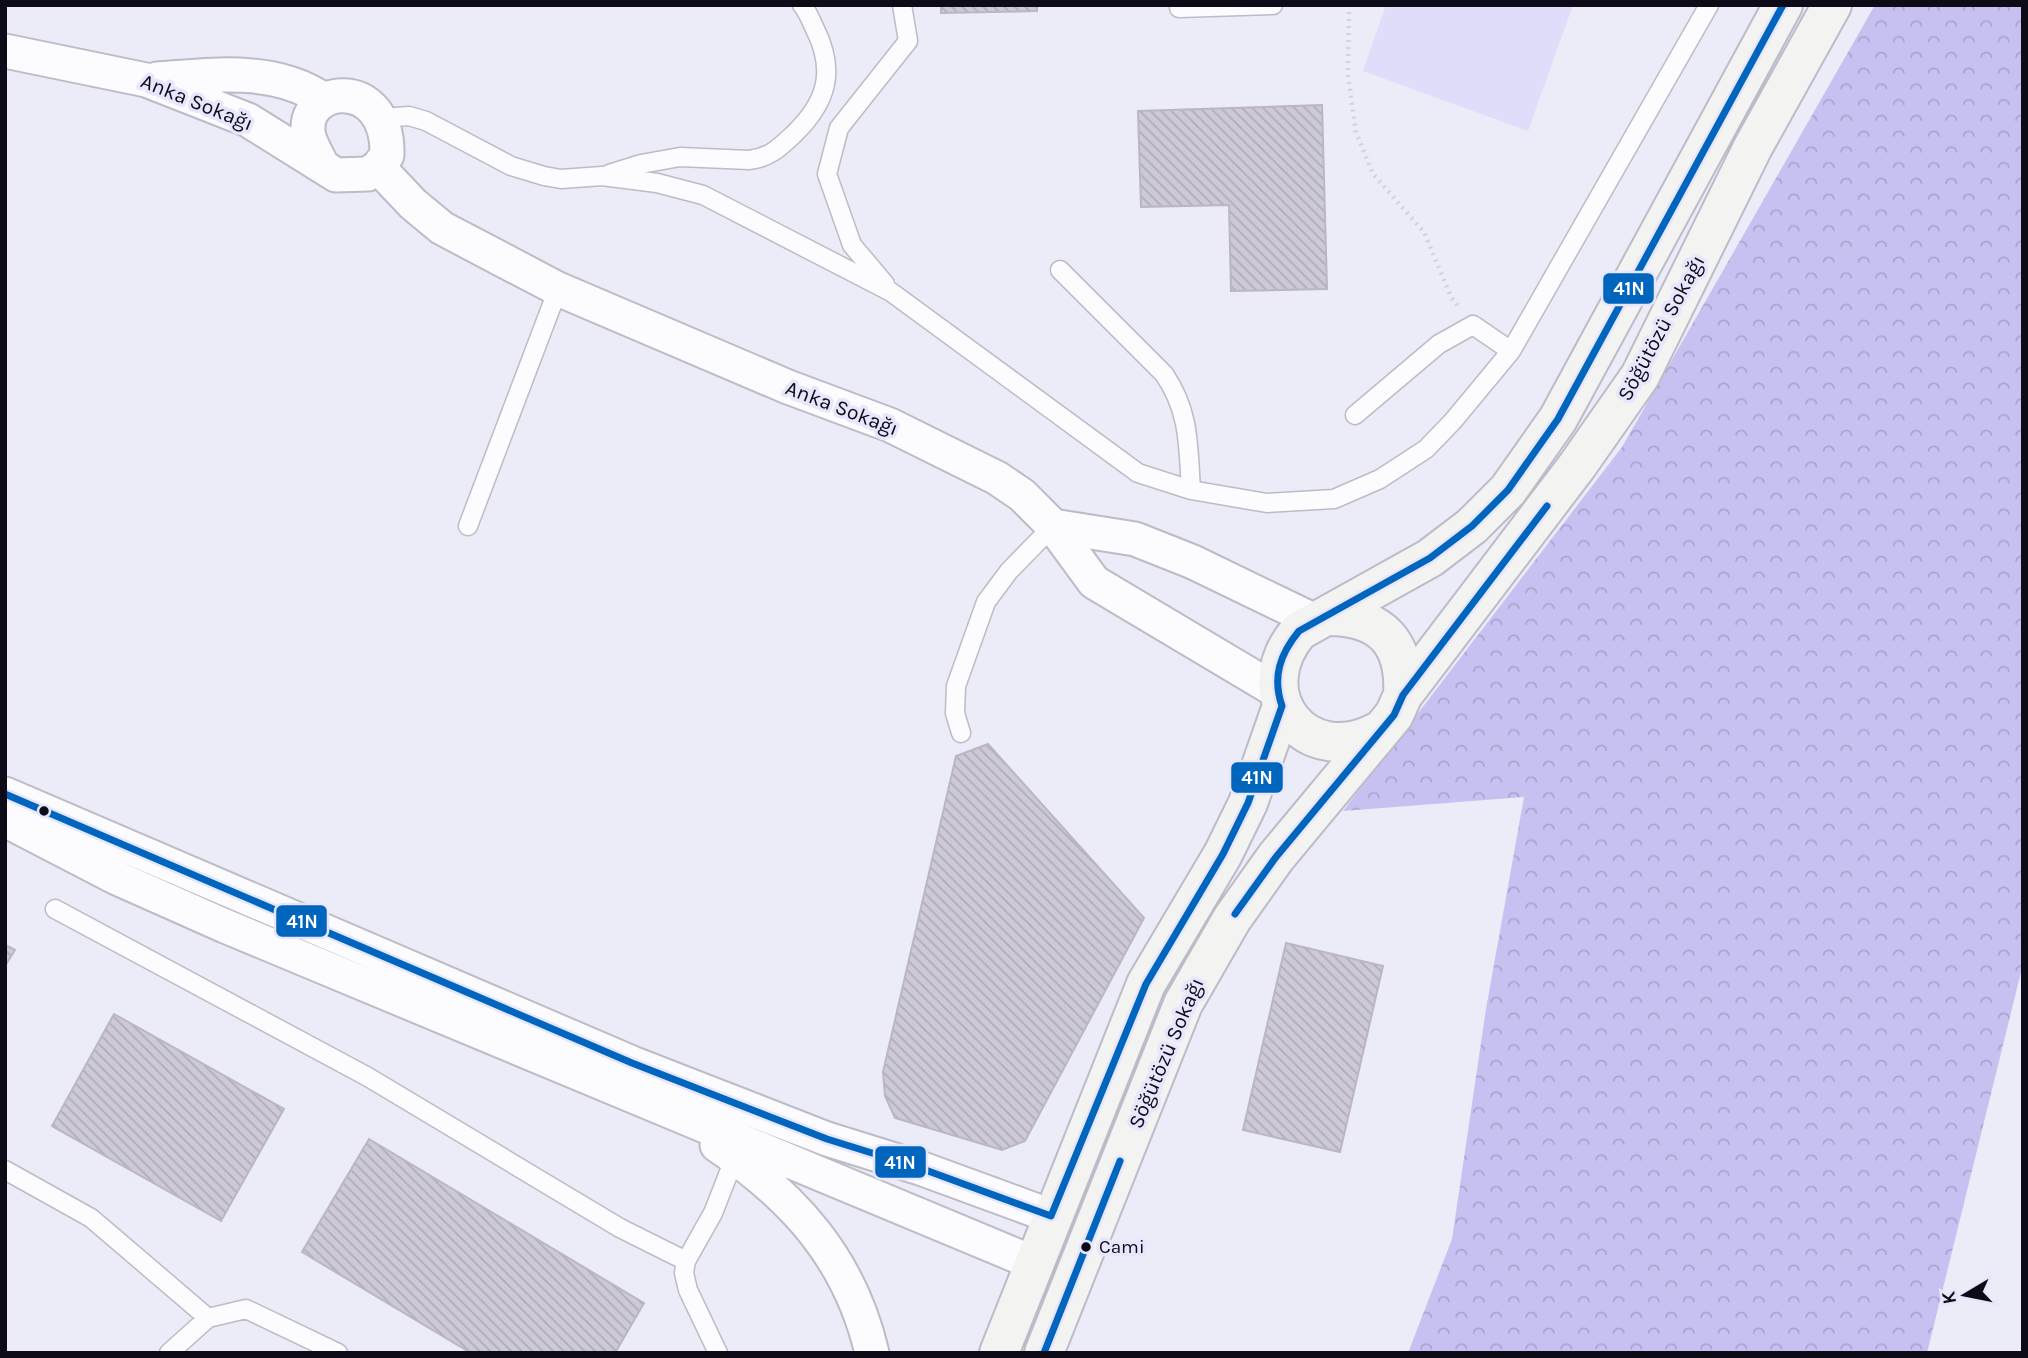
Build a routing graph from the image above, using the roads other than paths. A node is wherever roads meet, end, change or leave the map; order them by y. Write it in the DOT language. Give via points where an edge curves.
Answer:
graph roads {
  1 [pos="802,5"];
  2 [pos="902,5"];
  3 [pos="1273,5"];
  4 [pos="1709,5"];
  5 [pos="1783,5"];
  6 [pos="1832,5"];
  7 [pos="1179,8"];
  8 [pos="5,51"];
  9 [pos="146,79"];
  10 [pos="324,100"];
  11 [pos="384,124"];
  12 [pos="378,167"];
  13 [pos="330,171"];
  14 [pos="602,176"];
  15 [pos="1060,270"];
  16 [pos="558,289"];
  17 [pos="891,292"];
  18 [pos="1511,351"];
  19 [pos="1355,415"];
  20 [pos="1191,490"];
  21 [pos="468,526"];
  22 [pos="1054,526"];
  23 [pos="1322,619"];
  24 [pos="1403,695"];
  25 [pos="1280,699"];
  26 [pos="1379,731"];
  27 [pos="961,733"];
  28 [pos="5,794"];
  29 [pos="5,820"];
  30 [pos="55,909"];
  31 [pos="644,1098"];
  32 [pos="735,1157"];
  33 [pos="5,1170"];
  34 [pos="1051,1216"];
  35 [pos="1084,1253"];
  36 [pos="686,1261"];
  37 [pos="1034,1262"];
  38 [pos="208,1318"];
  39 [pos="169,1353"];
  40 [pos="338,1353"];
  41 [pos="718,1353"];
  42 [pos="872,1353"];
  43 [pos="999,1353"];
  44 [pos="1044,1353"];
  1 -- 14 [label="lane" via="827,52 825,93 809,120 776,151 749,160 661,159"];
  2 -- 17 [label="lane" via="908,41 839,128 827,174 852,245"];
  3 -- 7 [label="lane"];
  4 -- 18 [label="lane"];
  5 -- 23 [label="street, Söğütözü Sokağı" via="1558,419 1508,490 1430,558"];
  6 -- 24 [label="street, Söğütözü Sokağı" via="1753,147 1640,376"];
  8 -- 9 [label="street, Anka Sokağı"];
  9 -- 10 [label="street" via="233,74 288,82"];
  9 -- 13 [label="street, Anka Sokağı" via="248,120"];
  10 -- 11 [label="street" via="355,96 372,107"];
  10 -- 13 [label="street" via="310,117 308,135"];
  11 -- 12 [label="street" via="387,155"];
  11 -- 14 [label="lane" via="409,116 511,166 561,179"];
  12 -- 13 [label="street" via="368,174"];
  12 -- 16 [label="street, Anka Sokağı" via="442,228"];
  14 -- 17 [label="lane" via="703,195"];
  15 -- 20 [label="lane" via="1164,374 1174,390 1187,425"];
  16 -- 21 [label="lane"];
  16 -- 22 [label="street, Anka Sokağı" via="788,387 890,425 997,478"];
  17 -- 20 [label="lane" via="1138,473"];
  18 -- 19 [label="lane" via="1473,325 1439,344"];
  18 -- 20 [label="lane" via="1426,449 1380,480 1334,499 1267,503"];
  22 -- 23 [label="street" via="1135,539"];
  22 -- 25 [label="street, Anka Sokağı" via="1094,582"];
  22 -- 27 [label="lane" via="1009,571 986,602 956,686 955,713"];
  23 -- 24 [label="street" via="1350,616 1371,623 1387,636 1399,653"];
  23 -- 25 [label="street, Söğütözü Sokağı" via="1299,631 1287,645 1279,662"];
  24 -- 26 [label="street, Söğütözü Sokağı" via="1394,715"];
  25 -- 26 [label="street" via="1293,722 1325,742 1353,742"];
  25 -- 34 [label="street, Söğütözü Sokağı" via="1243,814 1146,984"];
  26 -- 35 [label="street, Söğütözü Sokağı" via="1276,857 1232,919 1183,1004"];
  28 -- 34 [label="street" via="632,1063 827,1139"];
  29 -- 31 [label="street" via="117,878 225,926"];
  30 -- 36 [label="lane" via="369,1077 620,1228"];
  31 -- 32 [label="street"];
  31 -- 37 [label="street"];
  32 -- 36 [label="lane" via="713,1213"];
  32 -- 42 [label="street" via="789,1202 822,1241 848,1280"];
  33 -- 38 [label="lane" via="91,1218"];
  34 -- 35 [label="street"];
  34 -- 37 [label="street, Söğütözü Sokağı"];
  35 -- 37 [label="street"];
  35 -- 44 [label="street, Söğütözü Sokağı"];
  36 -- 41 [label="lane" via="688,1290"];
  37 -- 43 [label="street, Söğütözü Sokağı"];
  38 -- 39 [label="lane"];
  38 -- 40 [label="lane" via="246,1309"];
}
